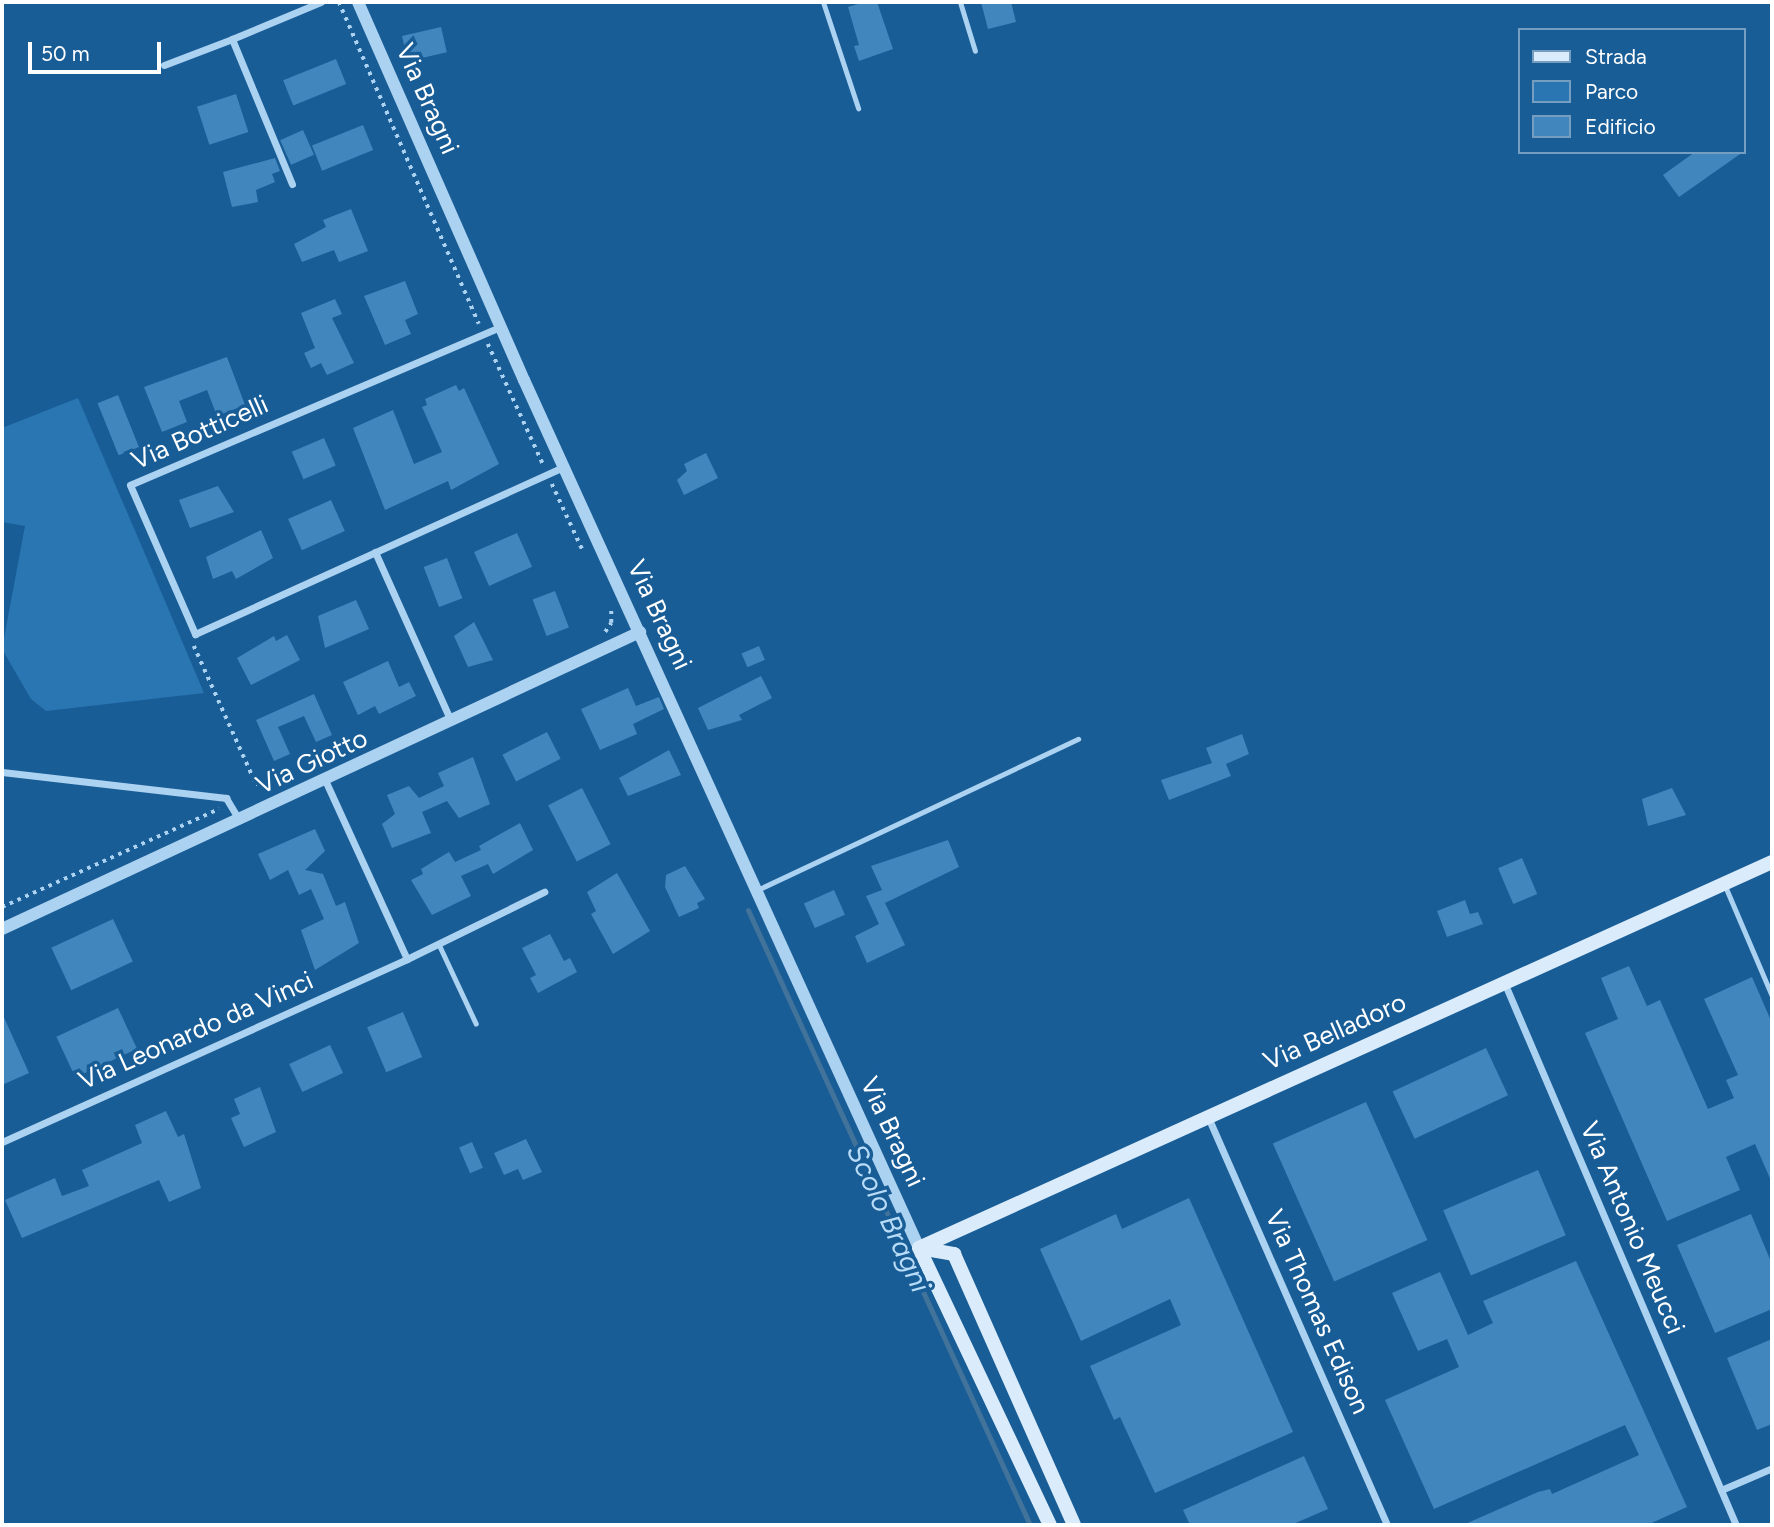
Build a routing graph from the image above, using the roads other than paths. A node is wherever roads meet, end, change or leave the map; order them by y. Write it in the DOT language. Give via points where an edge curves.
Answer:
graph roads {
  1 [pos="321,2"];
  2 [pos="358,2"];
  3 [pos="823,2"];
  4 [pos="960,2"];
  5 [pos="232,39"];
  6 [pos="975,51"];
  7 [pos="164,65"];
  8 [pos="858,108"];
  9 [pos="292,184"];
  10 [pos="500,327"];
  11 [pos="564,467"];
  12 [pos="375,552"];
  13 [pos="640,632"];
  14 [pos="452,722"];
  15 [pos="1077,739"];
  16 [pos="2,772"];
  17 [pos="325,780"];
  18 [pos="240,821"];
  19 [pos="1772,862"];
  20 [pos="1724,883"];
  21 [pos="757,890"];
  22 [pos="544,891"];
  23 [pos="2,929"];
  24 [pos="438,943"];
  25 [pos="407,959"];
  26 [pos="1504,982"];
  27 [pos="1772,996"];
  28 [pos="476,1024"];
  29 [pos="1208,1116"];
  30 [pos="2,1142"];
  31 [pos="946,1235"];
  32 [pos="919,1248"];
  33 [pos="954,1254"];
  34 [pos="1772,1468"];
  35 [pos="1721,1490"];
  36 [pos="1050,1525"];
  37 [pos="1074,1525"];
  38 [pos="1387,1525"];
  39 [pos="1736,1525"];
  1 -- 5 [label="street"];
  2 -- 10 [label="street, Via Bragni"];
  3 -- 8 [label="lane"];
  4 -- 6 [label="lane"];
  5 -- 7 [label="street"];
  5 -- 9 [label="street"];
  10 -- 11 [label="street, Via Bragni"];
  10 -- 12 [label="street, Via Botticelli" via="130,485 195,634"];
  11 -- 12 [label="street"];
  11 -- 13 [label="street, Via Bragni"];
  12 -- 14 [label="street"];
  13 -- 14 [label="street, Via Giotto"];
  13 -- 21 [label="street, Via Bragni"];
  14 -- 17 [label="street, Via Giotto"];
  15 -- 21 [label="lane"];
  16 -- 18 [label="street" via="226,798"];
  17 -- 18 [label="street, Via Giotto"];
  17 -- 25 [label="street"];
  18 -- 23 [label="street, Via Giotto"];
  19 -- 20 [label="main road, Via Belladoro"];
  20 -- 26 [label="main road, Via Belladoro"];
  20 -- 27 [label="lane"];
  21 -- 32 [label="street, Via Bragni"];
  22 -- 24 [label="street, Via Leonardo da Vinci"];
  24 -- 25 [label="street, Via Leonardo da Vinci"];
  24 -- 28 [label="lane"];
  25 -- 30 [label="street, Via Leonardo da Vinci"];
  26 -- 29 [label="main road, Via Belladoro"];
  26 -- 35 [label="street, Via Antonio Meucci"];
  29 -- 31 [label="main road, Via Belladoro"];
  29 -- 38 [label="street, Via Thomas Edison"];
  31 -- 32 [label="main road, Via Belladoro"];
  31 -- 33 [label="main road"];
  32 -- 33 [label="main road"];
  32 -- 36 [label="main road, Via Bragni"];
  33 -- 37 [label="main road"];
  34 -- 35 [label="street"];
  35 -- 39 [label="street, Via Antonio Meucci"];
}
